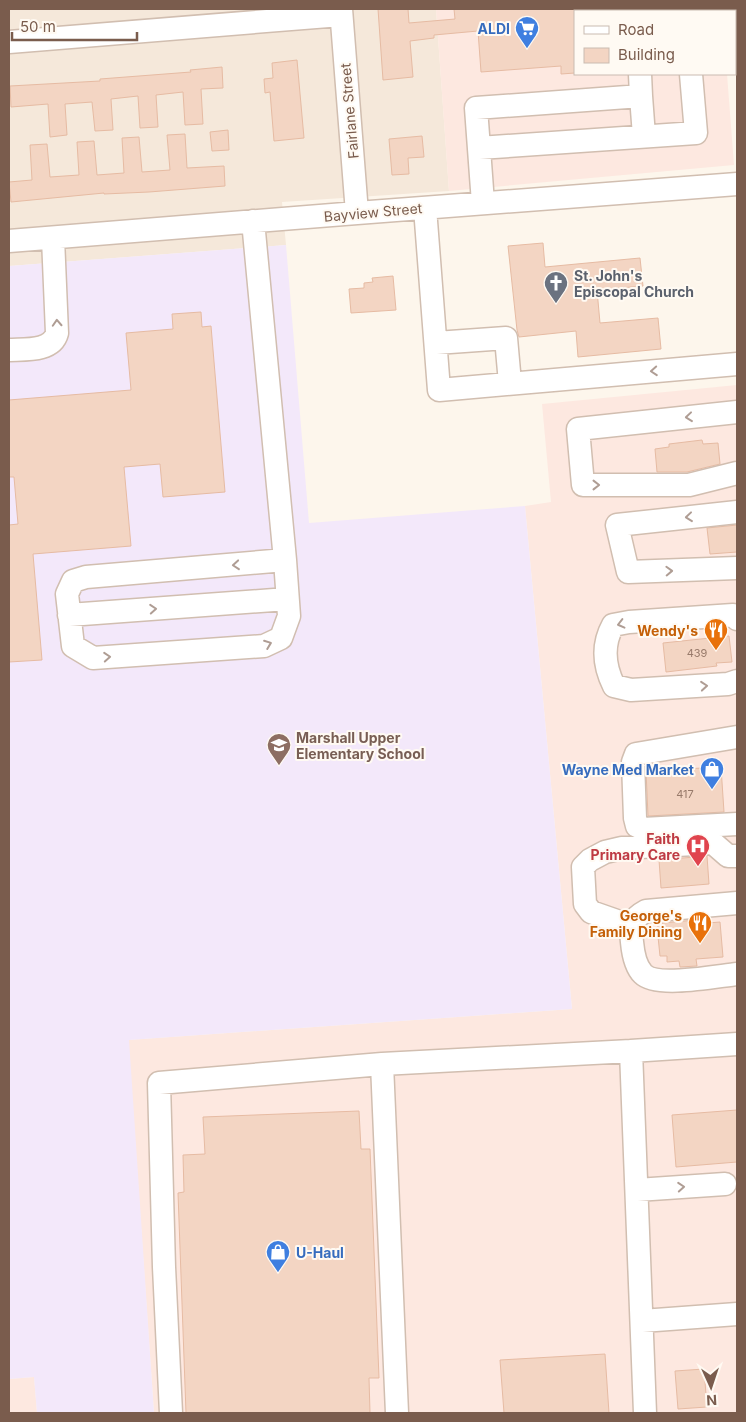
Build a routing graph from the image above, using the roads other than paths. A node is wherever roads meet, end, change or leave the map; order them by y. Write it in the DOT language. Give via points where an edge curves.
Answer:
graph roads {
  1 [pos="341,12"];
  2 [pos="9,42"];
  3 [pos="691,75"];
  4 [pos="640,85"];
  5 [pos="644,136"];
  6 [pos="479,148"];
  7 [pos="737,184"];
  8 [pos="483,203"];
  9 [pos="424,208"];
  10 [pos="357,213"];
  11 [pos="253,221"];
  12 [pos="53,238"];
  13 [pos="9,241"];
  14 [pos="436,343"];
  15 [pos="9,350"];
  16 [pos="737,364"];
  17 [pos="510,383"];
  18 [pos="737,412"];
  19 [pos="737,473"];
  20 [pos="737,512"];
  21 [pos="285,560"];
  22 [pos="737,568"];
  23 [pos="288,599"];
  24 [pos="69,615"];
  25 [pos="737,620"];
  26 [pos="737,681"];
  27 [pos="737,737"];
  28 [pos="737,824"];
  29 [pos="737,856"];
  30 [pos="737,903"];
  31 [pos="631,926"];
  32 [pos="737,974"];
  33 [pos="737,1044"];
  34 [pos="631,1051"];
  35 [pos="382,1064"];
  36 [pos="725,1184"];
  37 [pos="637,1190"];
  38 [pos="737,1314"];
  39 [pos="642,1321"];
  40 [pos="171,1413"];
  41 [pos="397,1413"];
  42 [pos="645,1413"];
  1 -- 2 [label="street"];
  1 -- 10 [label="street, Fairlane Street"];
  3 -- 5 [label="street" via="696,132"];
  4 -- 5 [label="street"];
  4 -- 6 [label="street" via="476,108"];
  5 -- 6 [label="street"];
  6 -- 8 [label="street"];
  7 -- 8 [label="street, Bayview Street"];
  8 -- 9 [label="street, Bayview Street"];
  9 -- 10 [label="street, Bayview Street"];
  9 -- 14 [label="street"];
  10 -- 11 [label="street, Bayview Street"];
  11 -- 12 [label="street, Bayview Street"];
  11 -- 21 [label="street"];
  12 -- 13 [label="street, Bayview Street"];
  15 -- 12 [label="street, one-way" via="42,348 56,338"];
  14 -- 17 [label="street" via="506,338"];
  14 -- 17 [label="street" via="439,390"];
  16 -- 17 [label="street, one-way"];
  18 -- 19 [label="street, one-way" via="578,429 583,484 689,485"];
  20 -- 22 [label="street, one-way" via="617,524 628,572"];
  21 -- 23 [label="street"];
  21 -- 24 [label="street, one-way" via="86,578 73,582 67,594"];
  24 -- 23 [label="street, one-way"];
  24 -- 23 [label="street, one-way" via="73,646 93,658 264,646 281,638 288,616"];
  25 -- 26 [label="street, one-way" via="733,616 613,625 605,647 607,673 614,686 631,690"];
  27 -- 28 [label="street" via="648,751 636,754 633,762 637,826 644,829"];
  29 -- 31 [label="street" via="728,856 713,842 622,848 590,860 583,867 585,904 590,912"];
  30 -- 31 [label="street" via="646,911 636,916"];
  31 -- 32 [label="street" via="633,953 644,975 659,981 677,981"];
  33 -- 34 [label="street"];
  34 -- 35 [label="street"];
  34 -- 37 [label="street"];
  35 -- 40 [label="street" via="158,1083"];
  35 -- 41 [label="street"];
  37 -- 36 [label="street, one-way"];
  37 -- 39 [label="street"];
  38 -- 39 [label="street"];
  39 -- 42 [label="street"];
}
